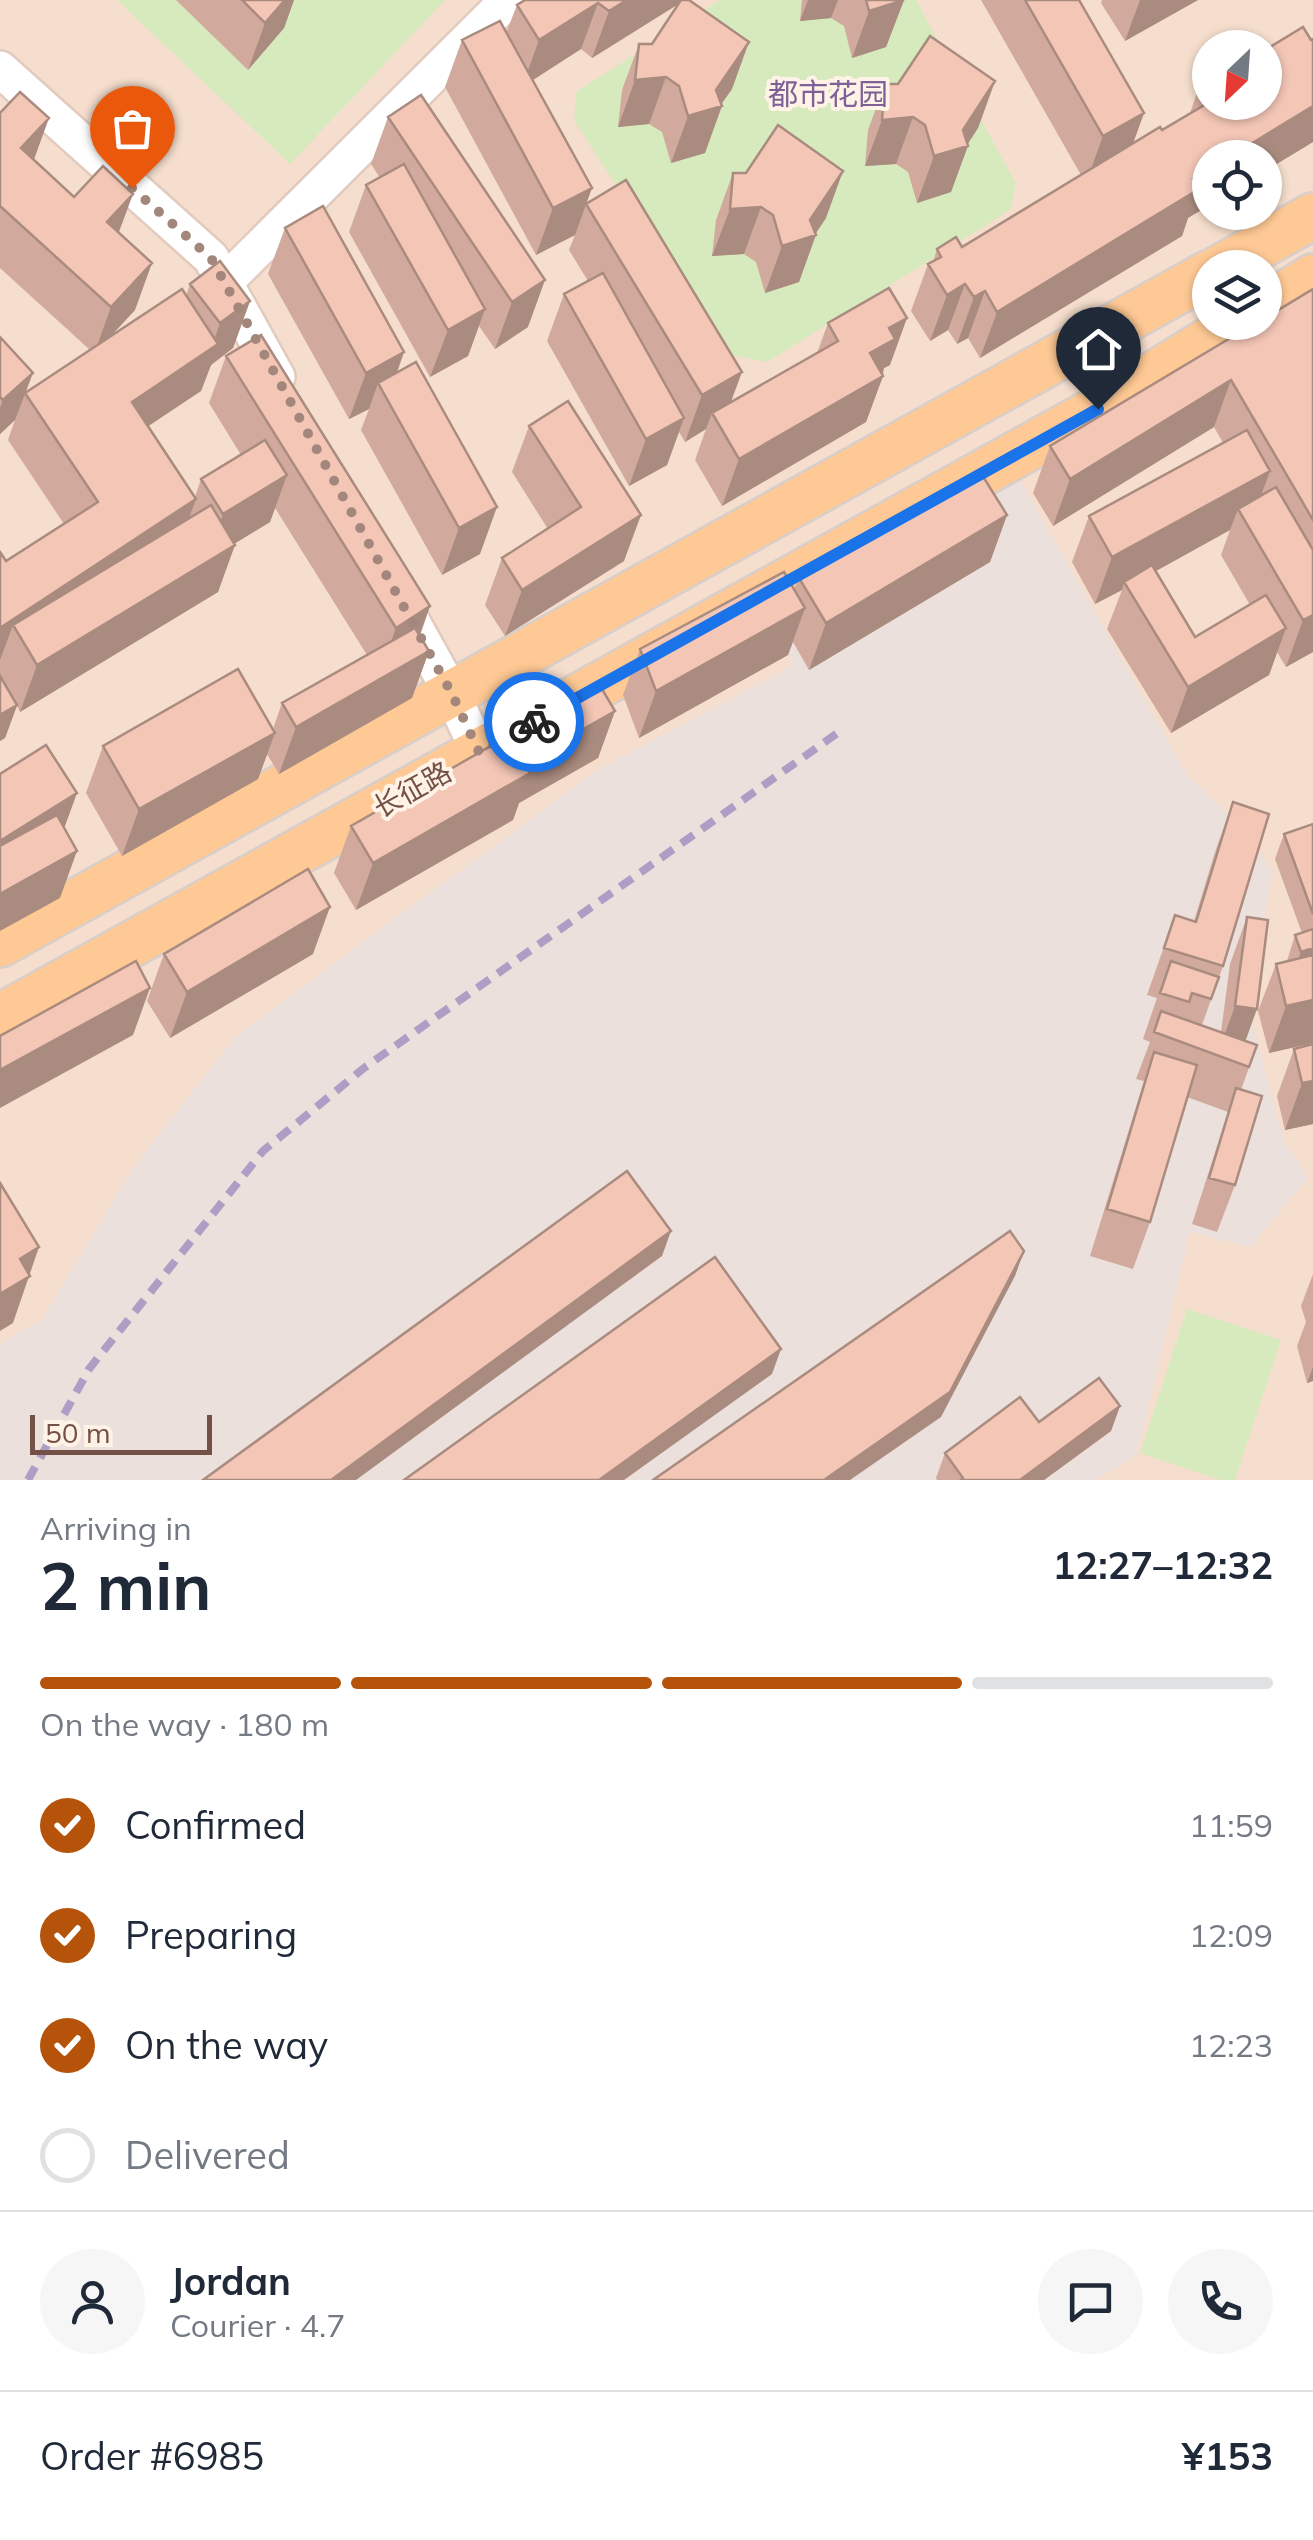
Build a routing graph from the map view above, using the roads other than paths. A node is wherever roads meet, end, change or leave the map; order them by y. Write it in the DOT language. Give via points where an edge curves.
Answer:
graph roads {
  1 [pos="508,0"];
  2 [pos="0,70"];
  3 [pos="1313,216"];
  4 [pos="1252,250"];
  5 [pos="1313,278"];
  6 [pos="224,282"];
  7 [pos="1192,283"];
  8 [pos="1282,297"];
  9 [pos="1211,340"];
  10 [pos="290,402"];
  11 [pos="385,574"];
  12 [pos="452,694"];
  13 [pos="479,752"];
  14 [pos="0,944"];
  15 [pos="0,1017"];
  1 -- 6 [label="street"];
  2 -- 6 [label="street" via="211,258"];
  3 -- 4 [label="main road"];
  5 -- 8 [label="main road"];
  6 -- 10 [label="street"];
  7 -- 12 [label="main road"];
  9 -- 13 [label="main road, 长征路"];
  11 -- 12 [label="street"];
  12 -- 13 [label="street"];
  12 -- 14 [label="main road"];
  13 -- 15 [label="main road, 长征路"];
}
